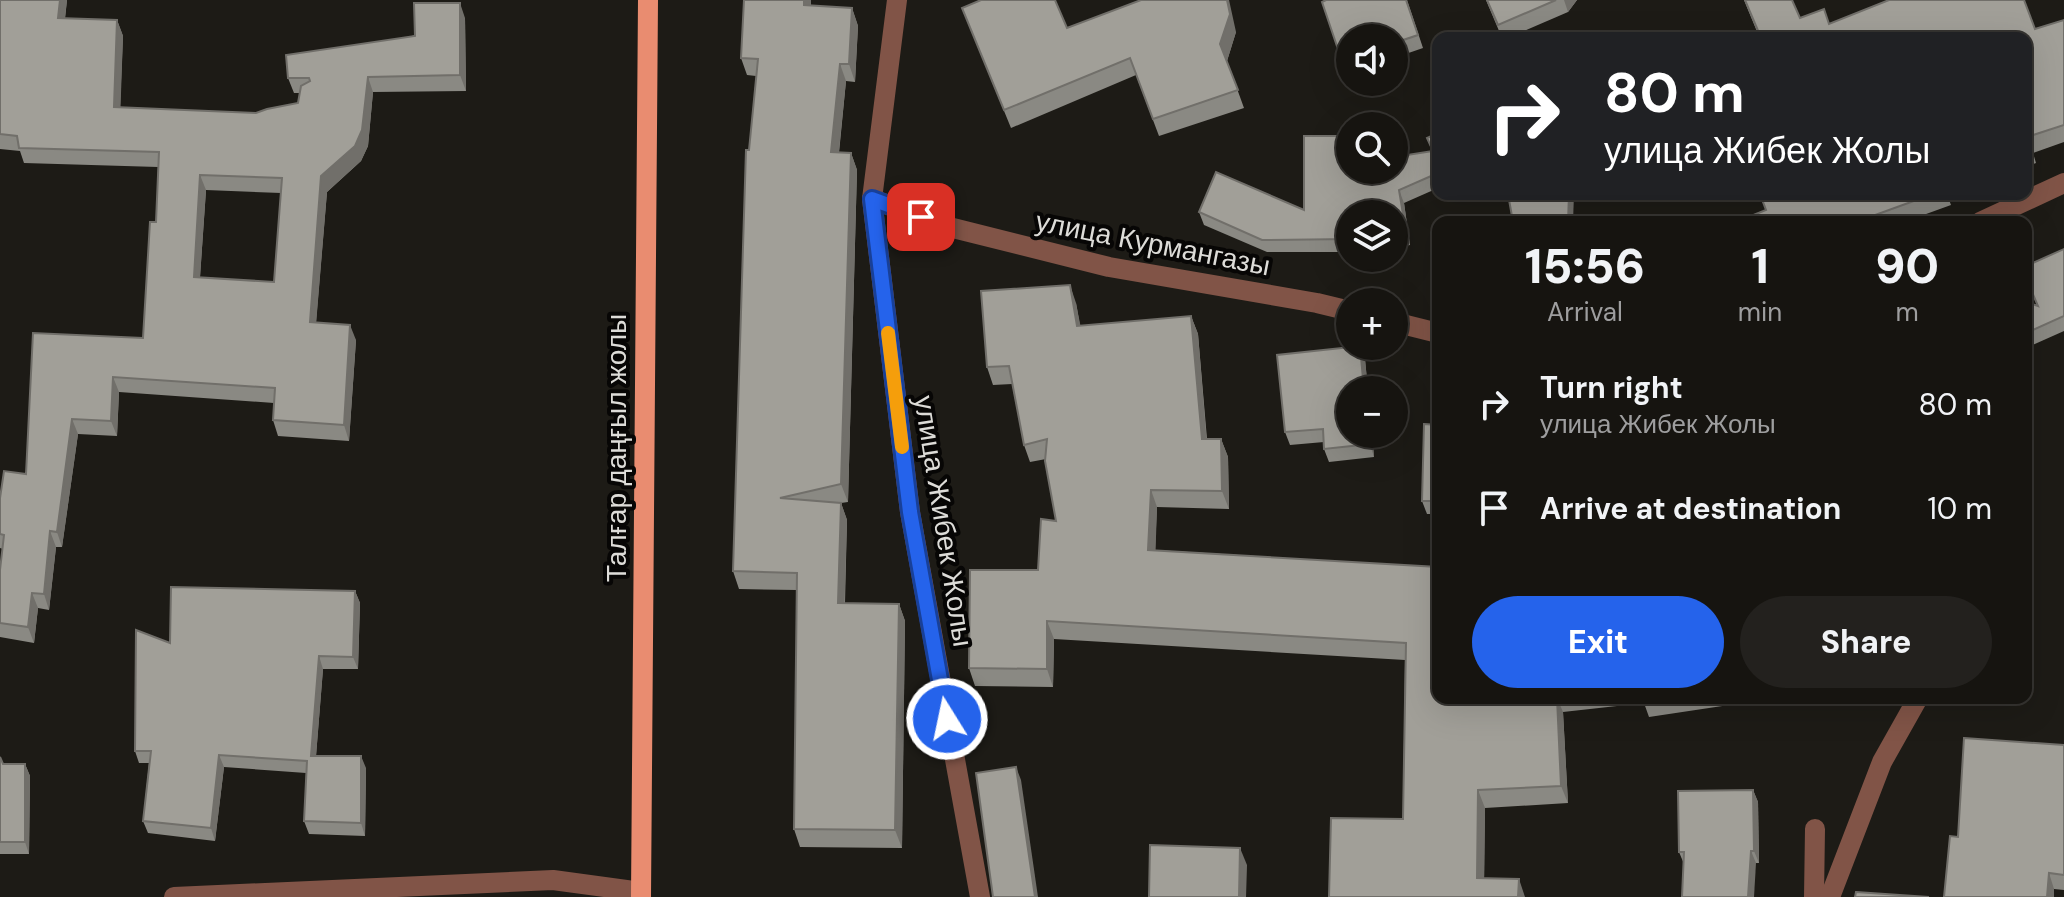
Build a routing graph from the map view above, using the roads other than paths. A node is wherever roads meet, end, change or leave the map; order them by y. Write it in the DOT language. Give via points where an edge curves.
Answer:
graph roads {
  1 [pos="648,0"];
  2 [pos="897,0"];
  3 [pos="2064,183"];
  4 [pos="2032,198"];
  5 [pos="872,199"];
  6 [pos="2027,200"];
  7 [pos="1993,216"];
  8 [pos="1336,308"];
  9 [pos="1408,326"];
  10 [pos="1432,332"];
  11 [pos="1915,704"];
  12 [pos="1815,829"];
  13 [pos="641,894"];
  14 [pos="174,897"];
  15 [pos="980,897"];
  16 [pos="1814,897"];
  17 [pos="1830,897"];
  1 -- 13 [label="main road, Талғар даңғыл жолы"];
  2 -- 5 [label="street, улица Жибек Жолы"];
  3 -- 4 [label="street"];
  5 -- 8 [label="street, улица Курмангазы" via="945,226 1109,267"];
  5 -- 15 [label="street, улица Жибек Жолы" via="910,512"];
  6 -- 7 [label="street"];
  9 -- 10 [label="street"];
  11 -- 17 [label="street" via="1882,762"];
  12 -- 16 [label="street"];
  13 -- 14 [label="street" via="553,880"];
}
